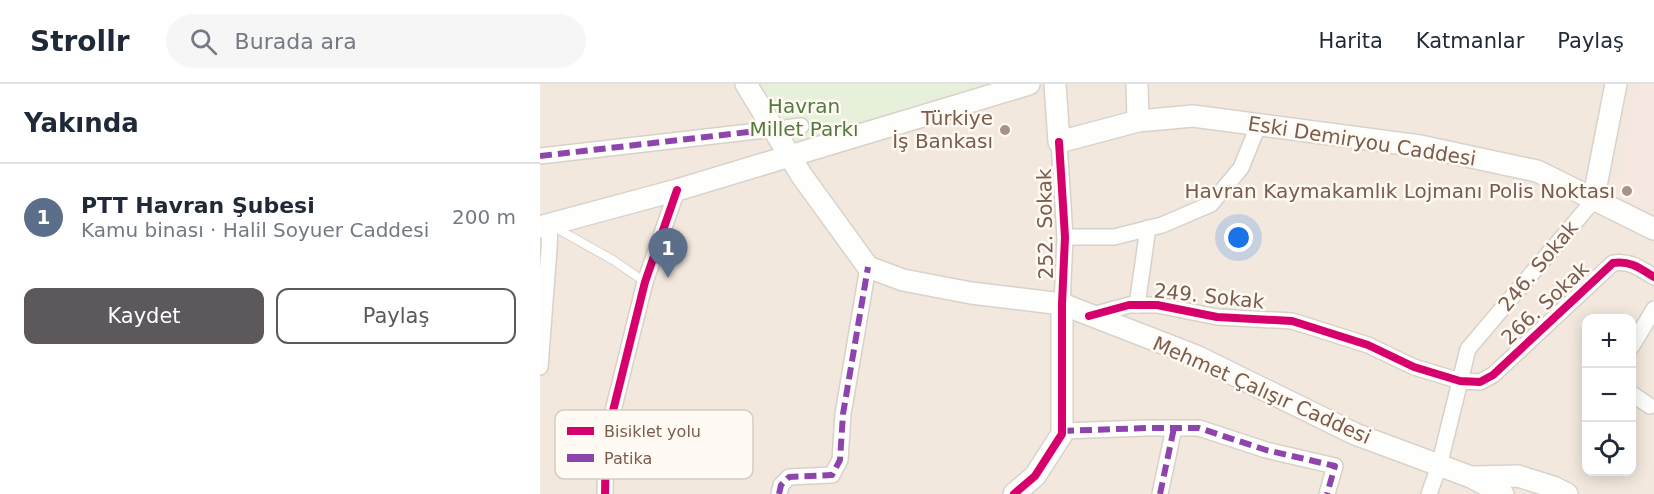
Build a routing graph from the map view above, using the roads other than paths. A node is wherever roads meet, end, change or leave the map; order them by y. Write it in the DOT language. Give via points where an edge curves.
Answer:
graph roads {
  1 [pos="746,84"];
  2 [pos="1029,84"];
  3 [pos="1055,84"];
  4 [pos="1137,84"];
  5 [pos="1616,84"];
  6 [pos="1138,121"];
  7 [pos="801,126"];
  8 [pos="1258,126"];
  9 [pos="772,129"];
  10 [pos="1059,142"];
  11 [pos="540,156"];
  12 [pos="789,157"];
  13 [pos="676,190"];
  14 [pos="1593,201"];
  15 [pos="545,225"];
  16 [pos="1148,228"];
  17 [pos="1654,229"];
  18 [pos="1065,237"];
  19 [pos="867,267"];
  20 [pos="1654,277"];
  21 [pos="645,282"];
  22 [pos="1062,304"];
  23 [pos="1137,305"];
  24 [pos="1654,309"];
  25 [pos="1089,316"];
  26 [pos="1636,339"];
  27 [pos="540,367"];
  28 [pos="1460,381"];
  29 [pos="1636,397"];
  30 [pos="1650,406"];
  31 [pos="613,410"];
  32 [pos="1174,428"];
  33 [pos="1062,431"];
  34 [pos="1439,466"];
  35 [pos="1471,477"];
  36 [pos="605,479"];
  37 [pos="605,494"];
  38 [pos="779,494"];
  39 [pos="1014,494"];
  40 [pos="1160,494"];
  41 [pos="1327,494"];
  42 [pos="1429,494"];
  43 [pos="1503,494"];
  44 [pos="1567,494"];
  1 -- 9 [label="main road"];
  2 -- 12 [label="main road"];
  3 -- 10 [label="main road"];
  4 -- 6 [label="main road"];
  5 -- 14 [label="main road"];
  6 -- 8 [label="main road, Eski Demiryou Caddesi" via="1193,116"];
  6 -- 10 [label="main road, Eski Demiryou Caddesi"];
  7 -- 9 [label="street"];
  8 -- 14 [label="main road, Eski Demiryou Caddesi" via="1419,146 1537,171"];
  8 -- 16 [label="street" via="1241,168 1211,204"];
  9 -- 11 [label="street"];
  9 -- 12 [label="main road"];
  10 -- 18 [label="street, 252. Sokak"];
  12 -- 13 [label="main road"];
  12 -- 19 [label="main road"];
  13 -- 15 [label="main road"];
  13 -- 21 [label="street"];
  14 -- 17 [label="main road, Eski Demiryou Caddesi"];
  14 -- 28 [label="street, 246. Sokak" via="1468,349"];
  15 -- 21 [label="lane"];
  15 -- 27 [label="street" via="549,249"];
  16 -- 18 [label="street" via="1114,237"];
  16 -- 23 [label="street"];
  18 -- 22 [label="street, 252. Sokak"];
  19 -- 22 [label="main road, Mehmet Çalışır Caddesi" via="960,291"];
  19 -- 38 [label="street" via="843,414 840,459 831,475 789,477"];
  20 -- 28 [label="street, 266. Sokak" via="1632,264 1612,263 1493,375 1480,382"];
  21 -- 31 [label="street"];
  22 -- 25 [label="main road, Mehmet Çalışır Caddesi"];
  22 -- 33 [label="main road"];
  23 -- 25 [label="street, 249. Sokak"];
  23 -- 28 [label="street, 249. Sokak" via="1217,317 1292,321 1368,345 1414,368"];
  24 -- 26 [label="street"];
  25 -- 34 [label="main road, Mehmet Çalışır Caddesi" via="1196,356 1355,434"];
  28 -- 34 [label="street, 246. Sokak"];
  29 -- 30 [label="street"];
  32 -- 33 [label="street"];
  32 -- 40 [label="street"];
  32 -- 41 [label="street" via="1199,429 1335,466"];
  33 -- 39 [label="main road" via="1035,476"];
  34 -- 35 [label="main road, Mehmet Çalışır Caddesi"];
  34 -- 42 [label="street, 246. Sokak"];
  35 -- 43 [label="main road, Mehmet Çalışır Caddesi"];
  35 -- 44 [label="main road" via="1518,476"];
  36 -- 37 [label="street"];
}
